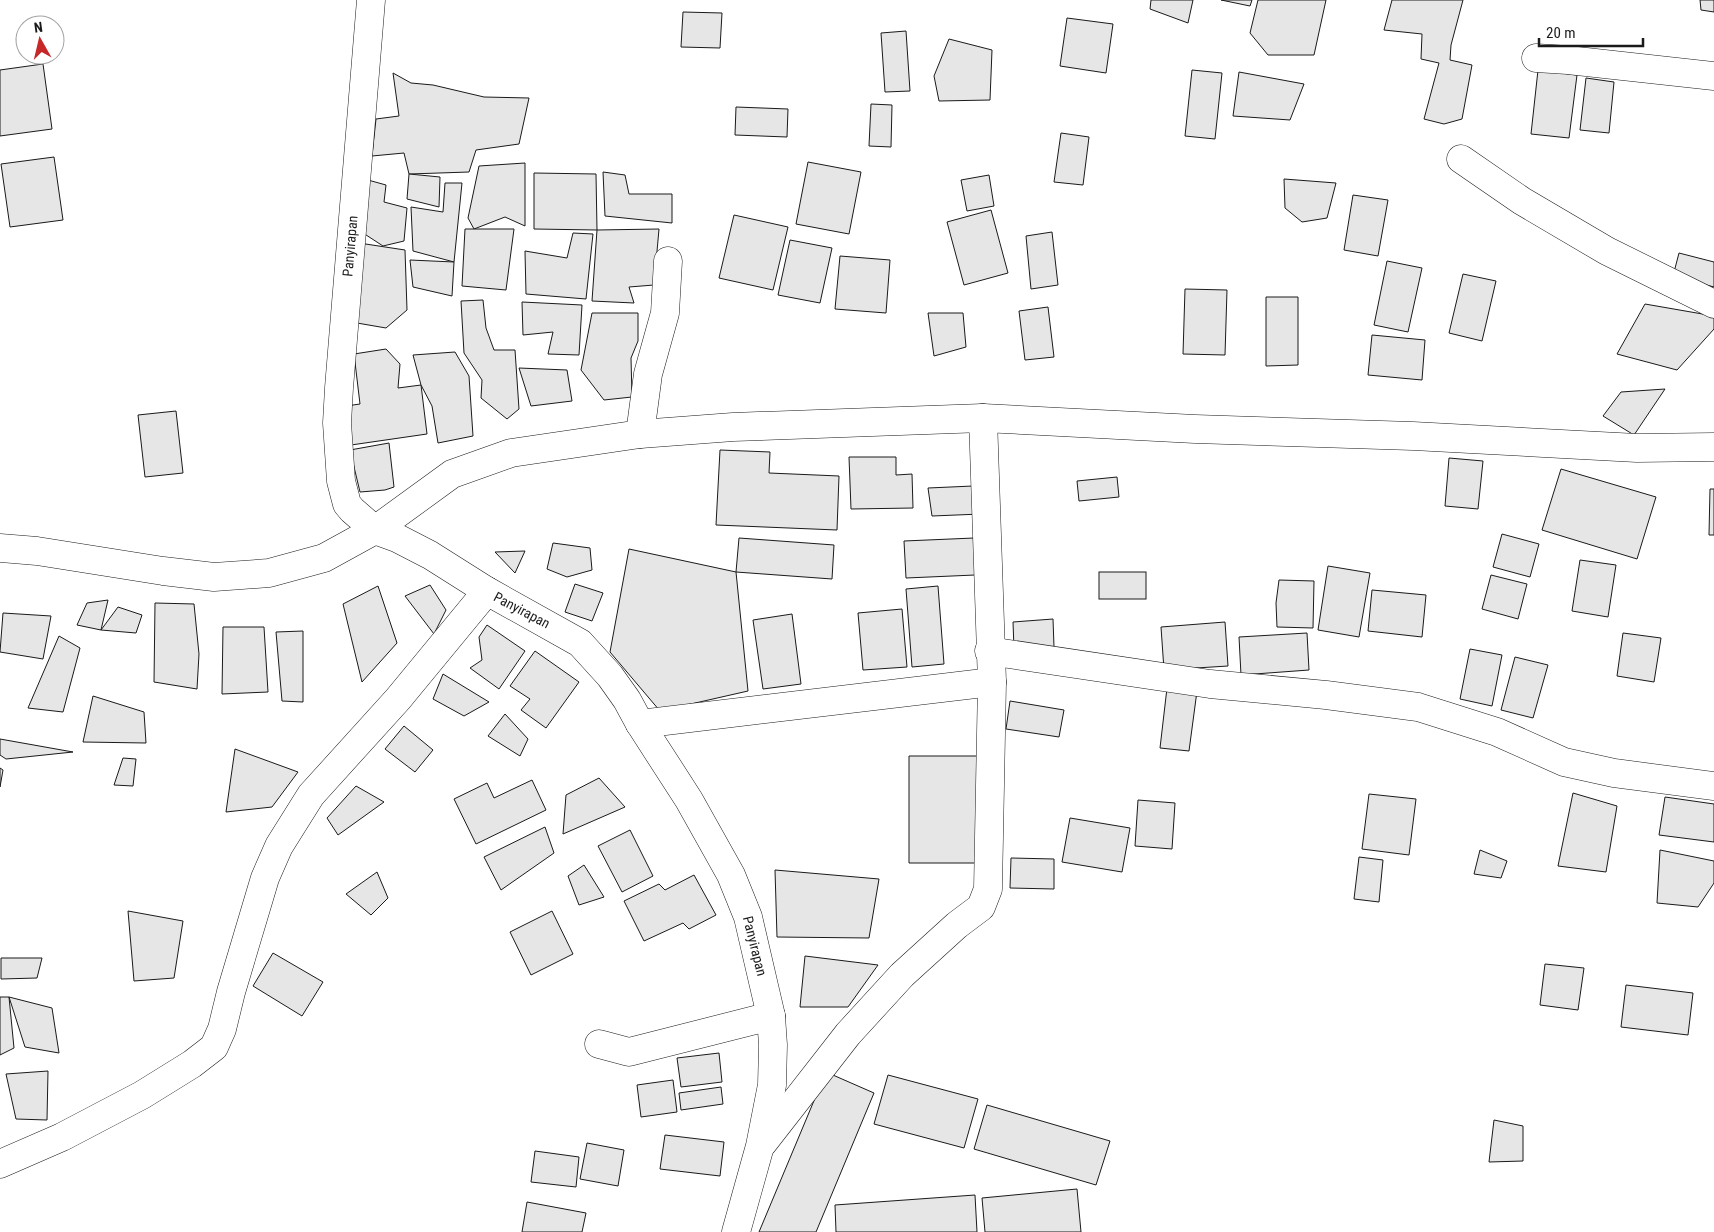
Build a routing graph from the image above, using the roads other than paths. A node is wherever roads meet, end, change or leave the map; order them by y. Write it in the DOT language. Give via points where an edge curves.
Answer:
graph roads {
  1 [pos="371,0"];
  2 [pos="1536,58"];
  3 [pos="1714,76"];
  4 [pos="1461,159"];
  5 [pos="668,261"];
  6 [pos="1714,304"];
  7 [pos="983,418"];
  8 [pos="640,434"];
  9 [pos="1714,447"];
  10 [pos="375,530"];
  11 [pos="0,548"];
  12 [pos="486,591"];
  13 [pos="990,651"];
  14 [pos="992,682"];
  15 [pos="640,724"];
  16 [pos="1714,786"];
  17 [pos="771,1016"];
  18 [pos="600,1044"];
  19 [pos="760,1146"];
  20 [pos="0,1164"];
  21 [pos="736,1232"];
  1 -- 10 [label="street, Panyirapan" via="337,423 341,481 347,504"];
  2 -- 3 [label="street"];
  4 -- 6 [label="street" via="1522,201 1598,246"];
  5 -- 8 [label="street" via="665,314 648,374"];
  7 -- 8 [label="street" via="733,427"];
  7 -- 9 [label="street" via="1637,448"];
  7 -- 13 [label="street"];
  8 -- 10 [label="street" via="511,453 452,474"];
  10 -- 11 [label="street" via="324,558 268,573 214,577"];
  10 -- 12 [label="street, Panyirapan" via="430,555"];
  12 -- 15 [label="street, Panyirapan" via="580,643 610,676"];
  12 -- 20 [label="street" via="398,699 311,795 284,838 264,878 214,1048 142,1095 62,1137"];
  13 -- 14 [label="street"];
  13 -- 16 [label="street" via="1210,684 1418,707 1497,732 1564,762 1614,773"];
  14 -- 15 [label="street"];
  14 -- 19 [label="street" via="988,890 981,907 896,981 848,1034"];
  15 -- 17 [label="street, Panyirapan" via="689,800 731,875 748,917"];
  17 -- 18 [label="street" via="629,1052"];
  17 -- 19 [label="street, Panyirapan" via="772,1085"];
  19 -- 21 [label="street, Panyirapan"];
}
